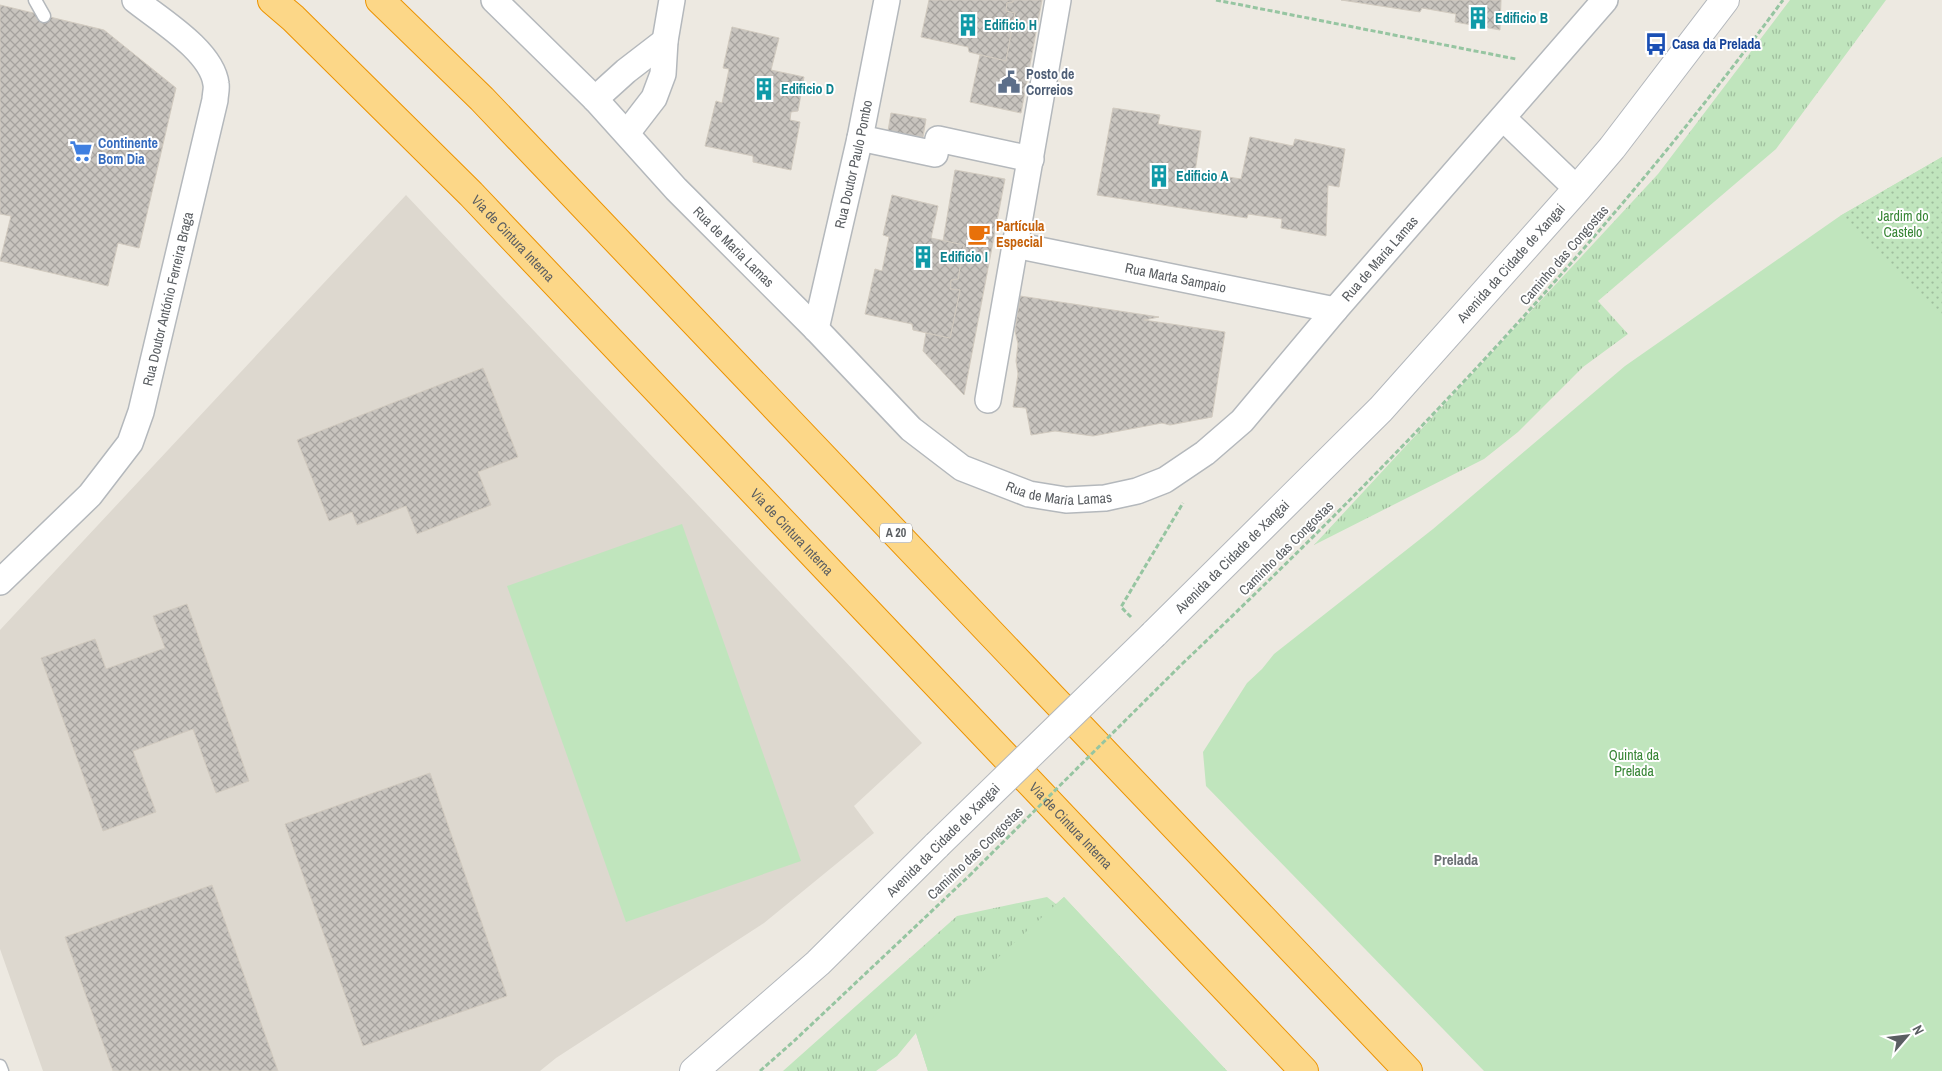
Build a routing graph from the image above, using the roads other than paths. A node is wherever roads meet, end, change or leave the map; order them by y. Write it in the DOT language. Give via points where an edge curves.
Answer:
graph roads {
  1 [pos="35,0"];
  2 [pos="134,0"];
  3 [pos="272,0"];
  4 [pos="380,0"];
  5 [pos="494,0"];
  6 [pos="672,0"];
  7 [pos="887,0"];
  8 [pos="1058,0"];
  9 [pos="1604,0"];
  10 [pos="1724,0"];
  11 [pos="44,16"];
  12 [pos="664,42"];
  13 [pos="595,99"];
  14 [pos="1503,118"];
  15 [pos="627,133"];
  16 [pos="860,138"];
  17 [pos="1030,159"];
  18 [pos="1577,190"];
  19 [pos="1015,245"];
  20 [pos="1335,310"];
  21 [pos="816,328"];
  22 [pos="988,400"];
  23 [pos="0,582"];
  24 [pos="0,1066"];
  25 [pos="2,1071"];
  26 [pos="694,1071"];
  27 [pos="1304,1071"];
  28 [pos="1408,1071"];
  1 -- 11 [label="lane"];
  2 -- 23 [label="street, Rua Doutor António Ferreira Braga" via="198,51 210,67 216,84 215,100 141,412 130,443 90,495"];
  3 -- 27 [label="highway, Via de Cintura Interna" via="471,194"];
  4 -- 28 [label="highway, A 20" via="482,99"];
  5 -- 13 [label="street, Rua de Maria Lamas"];
  6 -- 12 [label="street"];
  7 -- 16 [label="street, Rua Doutor Paulo Pombo"];
  8 -- 17 [label="street"];
  9 -- 14 [label="street, Rua de Maria Lamas"];
  10 -- 18 [label="main road, Avenida da Cidade de Xangai"];
  12 -- 13 [label="street"];
  12 -- 15 [label="street" via="663,74 654,98"];
  13 -- 15 [label="street, Rua de Maria Lamas"];
  14 -- 18 [label="street"];
  14 -- 20 [label="street, Rua de Maria Lamas"];
  15 -- 21 [label="street, Rua de Maria Lamas" via="676,189"];
  16 -- 17 [label="street" via="935,154 938,139"];
  16 -- 21 [label="street, Rua Doutor Paulo Pombo"];
  17 -- 19 [label="street"];
  18 -- 26 [label="main road, Avenida da Cidade de Xangai, bridge" via="1381,409 818,963"];
  19 -- 20 [label="street, Rua Marta Sampaio"];
  19 -- 22 [label="street"];
  20 -- 21 [label="street, Rua de Maria Lamas" via="1242,421 1205,453 1165,480 1137,491 1106,498 1066,500 1029,494 962,468 911,429"];
  24 -- 25 [label="lane"];
}
